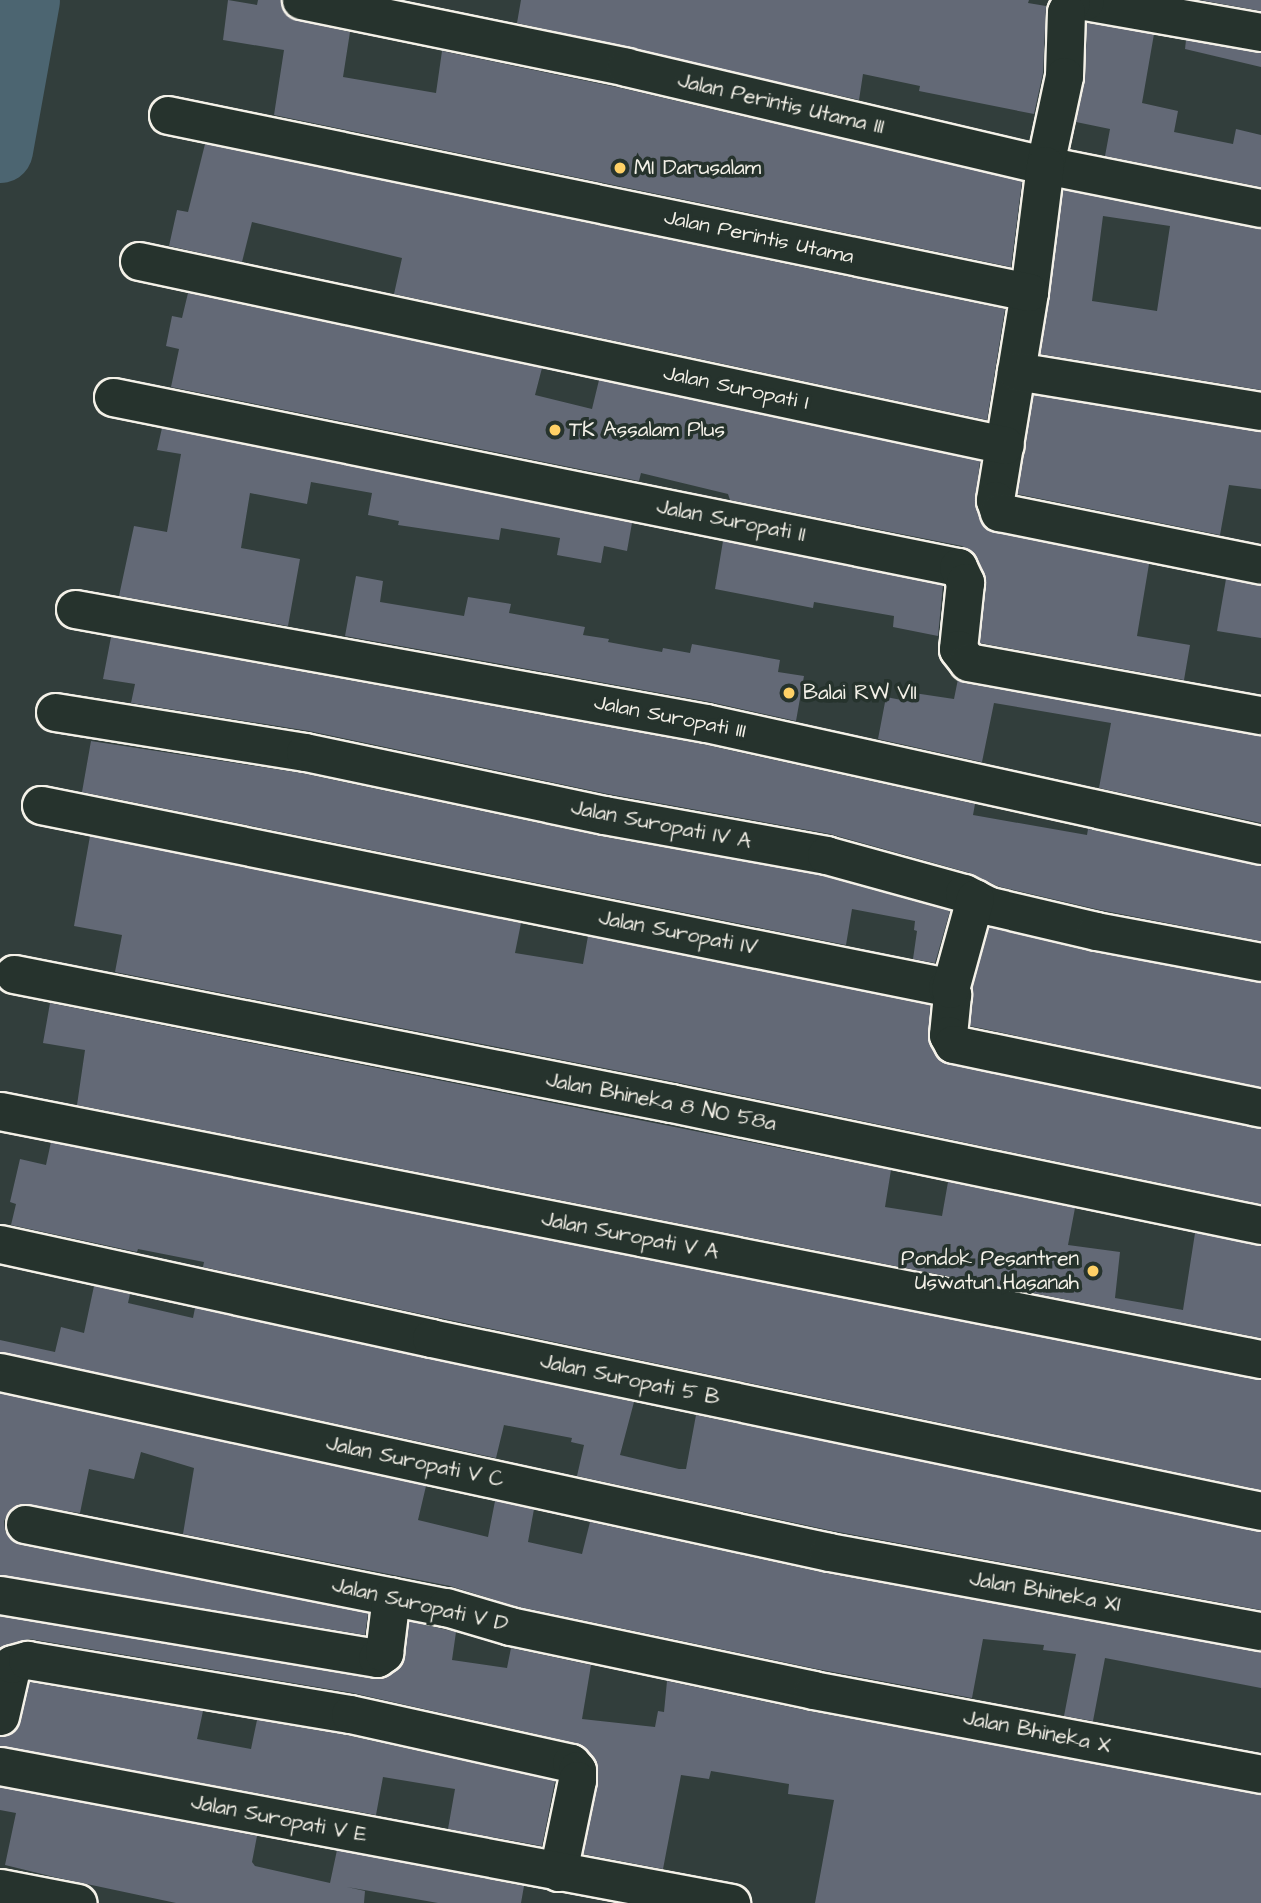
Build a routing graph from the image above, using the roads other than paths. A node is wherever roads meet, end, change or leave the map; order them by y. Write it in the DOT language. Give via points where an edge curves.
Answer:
graph roads {
  1 [pos="301,0"];
  2 [pos="1261,32"];
  3 [pos="168,115"];
  4 [pos="1045,165"];
  5 [pos="1261,208"];
  6 [pos="139,261"];
  7 [pos="1029,292"];
  8 [pos="1016,371"];
  9 [pos="113,397"];
  10 [pos="1261,411"];
  11 [pos="1005,445"];
  12 [pos="1261,565"];
  13 [pos="75,609"];
  14 [pos="55,712"];
  15 [pos="1261,715"];
  16 [pos="41,805"];
  17 [pos="1261,845"];
  18 [pos="975,898"];
  19 [pos="1261,962"];
  20 [pos="14,974"];
  21 [pos="950,989"];
  22 [pos="1261,1108"];
  23 [pos="0,1111"];
  24 [pos="1261,1225"];
  25 [pos="0,1244"];
  26 [pos="1261,1359"];
  27 [pos="0,1371"];
  28 [pos="1261,1511"];
  29 [pos="25,1524"];
  30 [pos="829,1552"];
  31 [pos="0,1595"];
  32 [pos="391,1596"];
  33 [pos="1261,1632"];
  34 [pos="813,1690"];
  35 [pos="0,1716"];
  36 [pos="0,1766"];
  37 [pos="1261,1774"];
  38 [pos="558,1872"];
  39 [pos="0,1888"];
  40 [pos="78,1903"];
  41 [pos="731,1903"];
  1 -- 4 [label="street, Jalan Perintis Utama III" via="626,67"];
  2 -- 4 [label="street" via="1071,2 1066,12 1064,76"];
  3 -- 7 [label="street, Jalan Perintis Utama"];
  4 -- 5 [label="street, Jalan Perintis Utama III"];
  4 -- 7 [label="street"];
  6 -- 11 [label="street, Jalan Suropati I"];
  7 -- 8 [label="street"];
  8 -- 10 [label="street"];
  8 -- 11 [label="street"];
  9 -- 15 [label="street, Jalan Suropati II" via="958,567 965,582 958,649 968,662"];
  11 -- 12 [label="street" via="995,500 999,512"];
  13 -- 17 [label="street, Jalan Suropati III" via="706,723"];
  14 -- 18 [label="street, Jalan Suropati IV A" via="305,752 604,816 826,855"];
  16 -- 21 [label="street, Jalan Suropati IV"];
  18 -- 19 [label="street, Jalan Suropati IV A" via="990,906 1096,931"];
  18 -- 21 [label="street"];
  20 -- 24 [label="street, Jalan Bhineka 8 NO 58a"];
  21 -- 22 [label="street" via="948,1035 953,1044"];
  23 -- 26 [label="street, Jalan Suropati V A"];
  25 -- 28 [label="street, Jalan Suropati 5 B"];
  27 -- 30 [label="street, Jalan Suropati V C"];
  29 -- 32 [label="street, Jalan Suropati V D"];
  30 -- 33 [label="street, Jalan Bhineka XI"];
  31 -- 32 [label="street" via="377,1658 384,1653"];
  32 -- 34 [label="street, Jalan Suropati V D"];
  34 -- 37 [label="street, Jalan Bhineka X"];
  35 -- 38 [label="street" via="12,1664 27,1660 350,1714 571,1763 577,1780"];
  36 -- 38 [label="street, Jalan Suropati V E"];
  38 -- 41 [label="street, Jalan Suropati V E"];
  39 -- 40 [label="street"];
}
